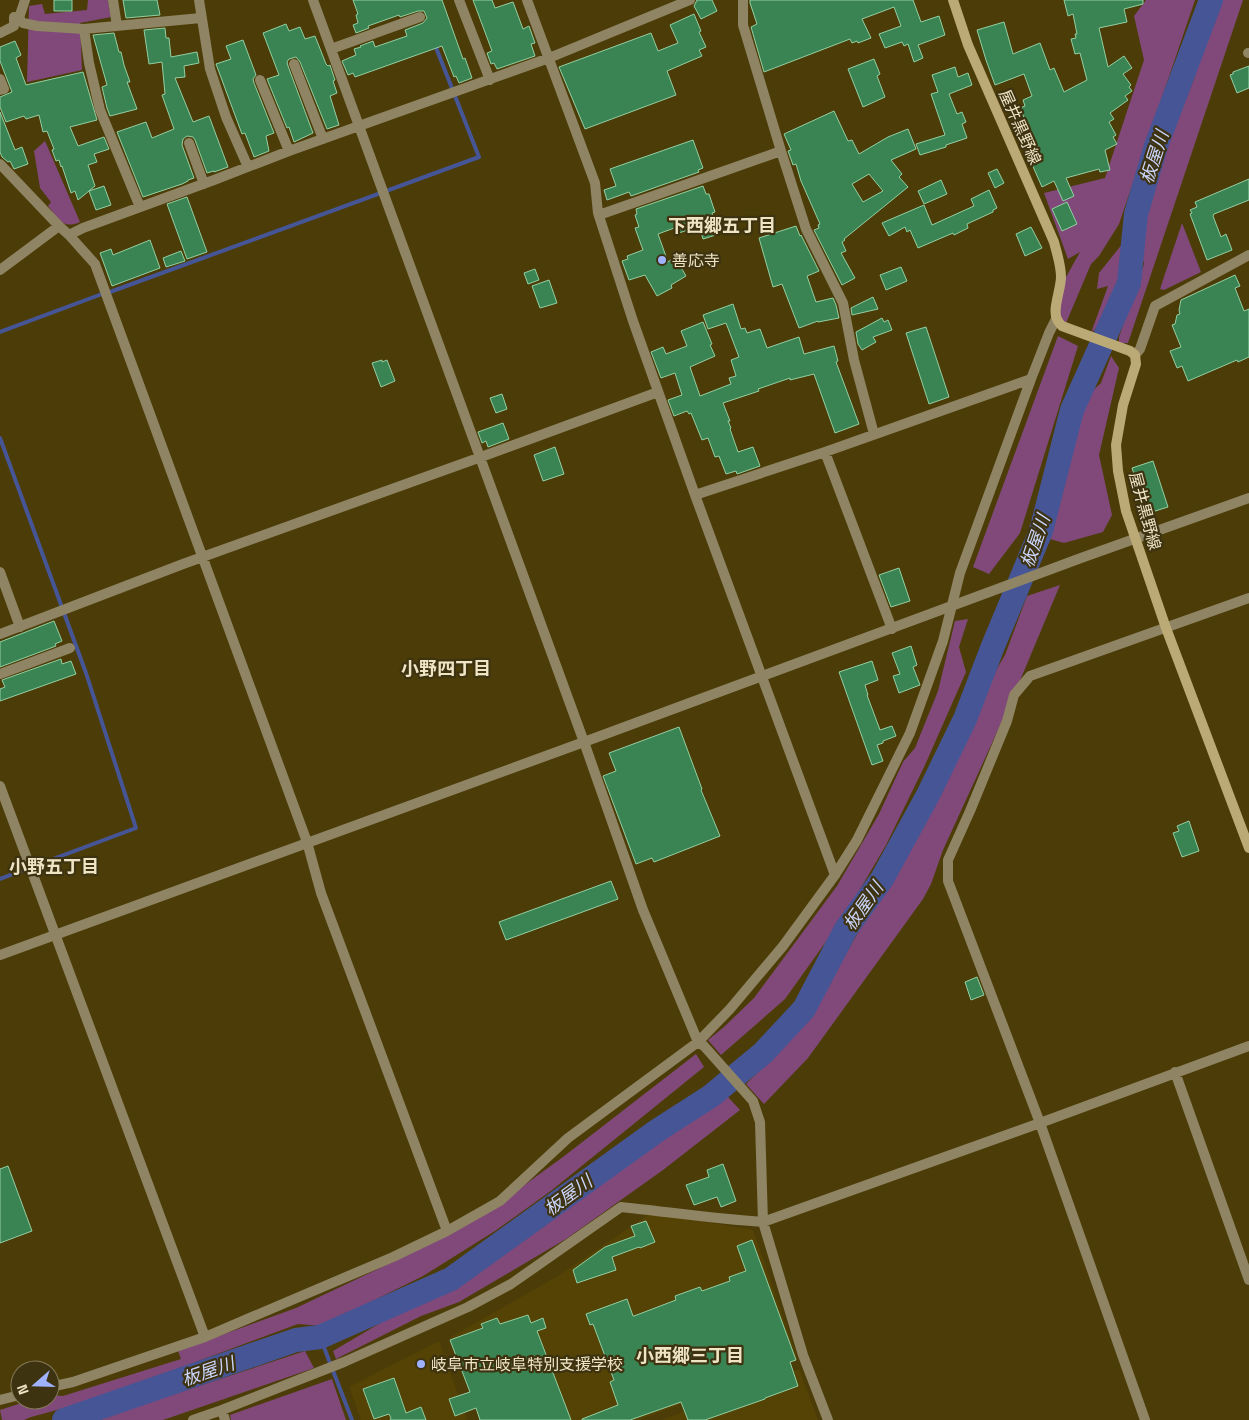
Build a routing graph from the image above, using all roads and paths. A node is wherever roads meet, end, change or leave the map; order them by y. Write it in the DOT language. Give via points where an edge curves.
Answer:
graph roads {
  1 [pos="25,0"];
  2 [pos="113,0"];
  3 [pos="199,0"];
  4 [pos="314,0"];
  5 [pos="460,0"];
  6 [pos="527,0"];
  7 [pos="690,0"];
  8 [pos="743,0"];
  9 [pos="953,0"];
  10 [pos="19,18"];
  11 [pos="201,18"];
  12 [pos="420,18"];
  13 [pos="117,26"];
  14 [pos="84,28"];
  15 [pos="0,33"];
  16 [pos="331,49"];
  17 [pos="549,58"];
  18 [pos="294,64"];
  19 [pos="0,79"];
  20 [pos="260,80"];
  21 [pos="490,80"];
  22 [pos="0,90"];
  23 [pos="359,126"];
  24 [pos="323,139"];
  25 [pos="189,143"];
  26 [pos="289,151"];
  27 [pos="781,151"];
  28 [pos="0,164"];
  29 [pos="248,167"];
  30 [pos="204,184"];
  31 [pos="140,207"];
  32 [pos="599,215"];
  33 [pos="59,226"];
  34 [pos="69,235"];
  35 [pos="1249,255"];
  36 [pos="0,270"];
  37 [pos="1059,322"];
  38 [pos="1132,353"];
  39 [pos="1031,379"];
  40 [pos="658,392"];
  41 [pos="874,434"];
  42 [pos="825,452"];
  43 [pos="481,457"];
  44 [pos="695,495"];
  45 [pos="1249,498"];
  46 [pos="1136,539"];
  47 [pos="202,557"];
  48 [pos="0,572"];
  49 [pos="1249,598"];
  50 [pos="956,604"];
  51 [pos="20,627"];
  52 [pos="1166,628"];
  53 [pos="892,629"];
  54 [pos="0,634"];
  55 [pos="70,648"];
  56 [pos="0,674"];
  57 [pos="761,676"];
  58 [pos="584,742"];
  59 [pos="0,786"];
  60 [pos="307,842"];
  61 [pos="1249,848"];
  62 [pos="835,875"];
  63 [pos="56,935"];
  64 [pos="0,955"];
  65 [pos="701,1044"];
  66 [pos="1249,1046"];
  67 [pos="1175,1072"];
  68 [pos="1040,1123"];
  69 [pos="763,1222"];
  70 [pos="447,1231"];
  71 [pos="1249,1280"];
  72 [pos="205,1337"];
  73 [pos="60,1385"];
  74 [pos="223,1415"];
  75 [pos="193,1420"];
  76 [pos="828,1420"];
  77 [pos="1145,1420"];
  1 -- 10 [label="street"];
  2 -- 13 [label="street"];
  3 -- 11 [label="street"];
  4 -- 16 [label="street"];
  5 -- 21 [label="street"];
  6 -- 17 [label="street"];
  7 -- 17 [label="street"];
  8 -- 27 [label="street" via="743,25"];
  9 -- 37 [label="main road, 屋井黒野線" via="972,53 1054,242 1061,278 1055,310"];
  10 -- 14 [label="street" via="23,23 37,26"];
  10 -- 15 [label="street" via="14,17 14,26"];
  11 -- 13 [label="street"];
  11 -- 29 [label="street" via="210,69"];
  12 -- 16 [label="street"];
  13 -- 14 [label="street"];
  14 -- 31 [label="street" via="100,110"];
  16 -- 23 [label="street"];
  17 -- 21 [label="street"];
  17 -- 32 [label="street" via="595,183"];
  18 -- 24 [label="street"];
  19 -- 22 [label="street" via="4,89"];
  20 -- 26 [label="street"];
  21 -- 23 [label="street"];
  23 -- 24 [label="street"];
  23 -- 43 [label="street"];
  24 -- 26 [label="street"];
  25 -- 30 [label="street"];
  26 -- 29 [label="street"];
  27 -- 32 [label="street"];
  27 -- 41 [label="street" via="806,228 842,303"];
  28 -- 33 [label="street"];
  29 -- 30 [label="street"];
  30 -- 31 [label="street"];
  31 -- 34 [label="street"];
  32 -- 40 [label="street"];
  33 -- 34 [label="street"];
  33 -- 36 [label="street"];
  34 -- 47 [label="street" via="95,264"];
  35 -- 38 [label="street" via="1155,306 1140,349"];
  37 -- 38 [label="main road"];
  37 -- 39 [label="street" via="1048,333"];
  38 -- 46 [label="main road, 屋井黒野線" via="1136,364 1116,444 1126,511"];
  39 -- 41 [label="street"];
  39 -- 50 [label="street" via="960,573"];
  40 -- 43 [label="street"];
  40 -- 44 [label="street"];
  41 -- 42 [label="street"];
  42 -- 44 [label="street"];
  42 -- 53 [label="street"];
  43 -- 47 [label="street"];
  43 -- 58 [label="street"];
  44 -- 57 [label="street"];
  45 -- 46 [label="street"];
  46 -- 50 [label="street"];
  46 -- 52 [label="main road, 屋井黒野線"];
  47 -- 51 [label="street"];
  47 -- 60 [label="street"];
  48 -- 51 [label="street"];
  49 -- 52 [label="street"];
  50 -- 53 [label="street"];
  50 -- 62 [label="street" via="910,734 857,840"];
  51 -- 54 [label="street"];
  52 -- 61 [label="main road, 屋井黒野線"];
  52 -- 68 [label="street" via="1030,676 1014,695 1007,721 948,860 949,885"];
  53 -- 57 [label="street"];
  55 -- 56 [label="street"];
  57 -- 58 [label="street"];
  57 -- 62 [label="street"];
  58 -- 60 [label="street"];
  58 -- 65 [label="street" via="643,910"];
  59 -- 63 [label="street"];
  60 -- 63 [label="street"];
  60 -- 70 [label="street" via="321,893"];
  62 -- 65 [label="street" via="783,946"];
  63 -- 64 [label="street"];
  63 -- 72 [label="street"];
  65 -- 69 [label="street" via="753,1101 760,1122"];
  65 -- 70 [label="street" via="568,1138 500,1201"];
  66 -- 67 [label="street"];
  67 -- 68 [label="street"];
  67 -- 71 [label="street"];
  68 -- 69 [label="street"];
  68 -- 77 [label="street"];
  69 -- 74 [label="street" via="621,1207 510,1284 441,1320"];
  69 -- 76 [label="street" via="803,1355"];
  70 -- 72 [label="street"];
  72 -- 73 [label="street"];
  74 -- 75 [label="street"];
}
